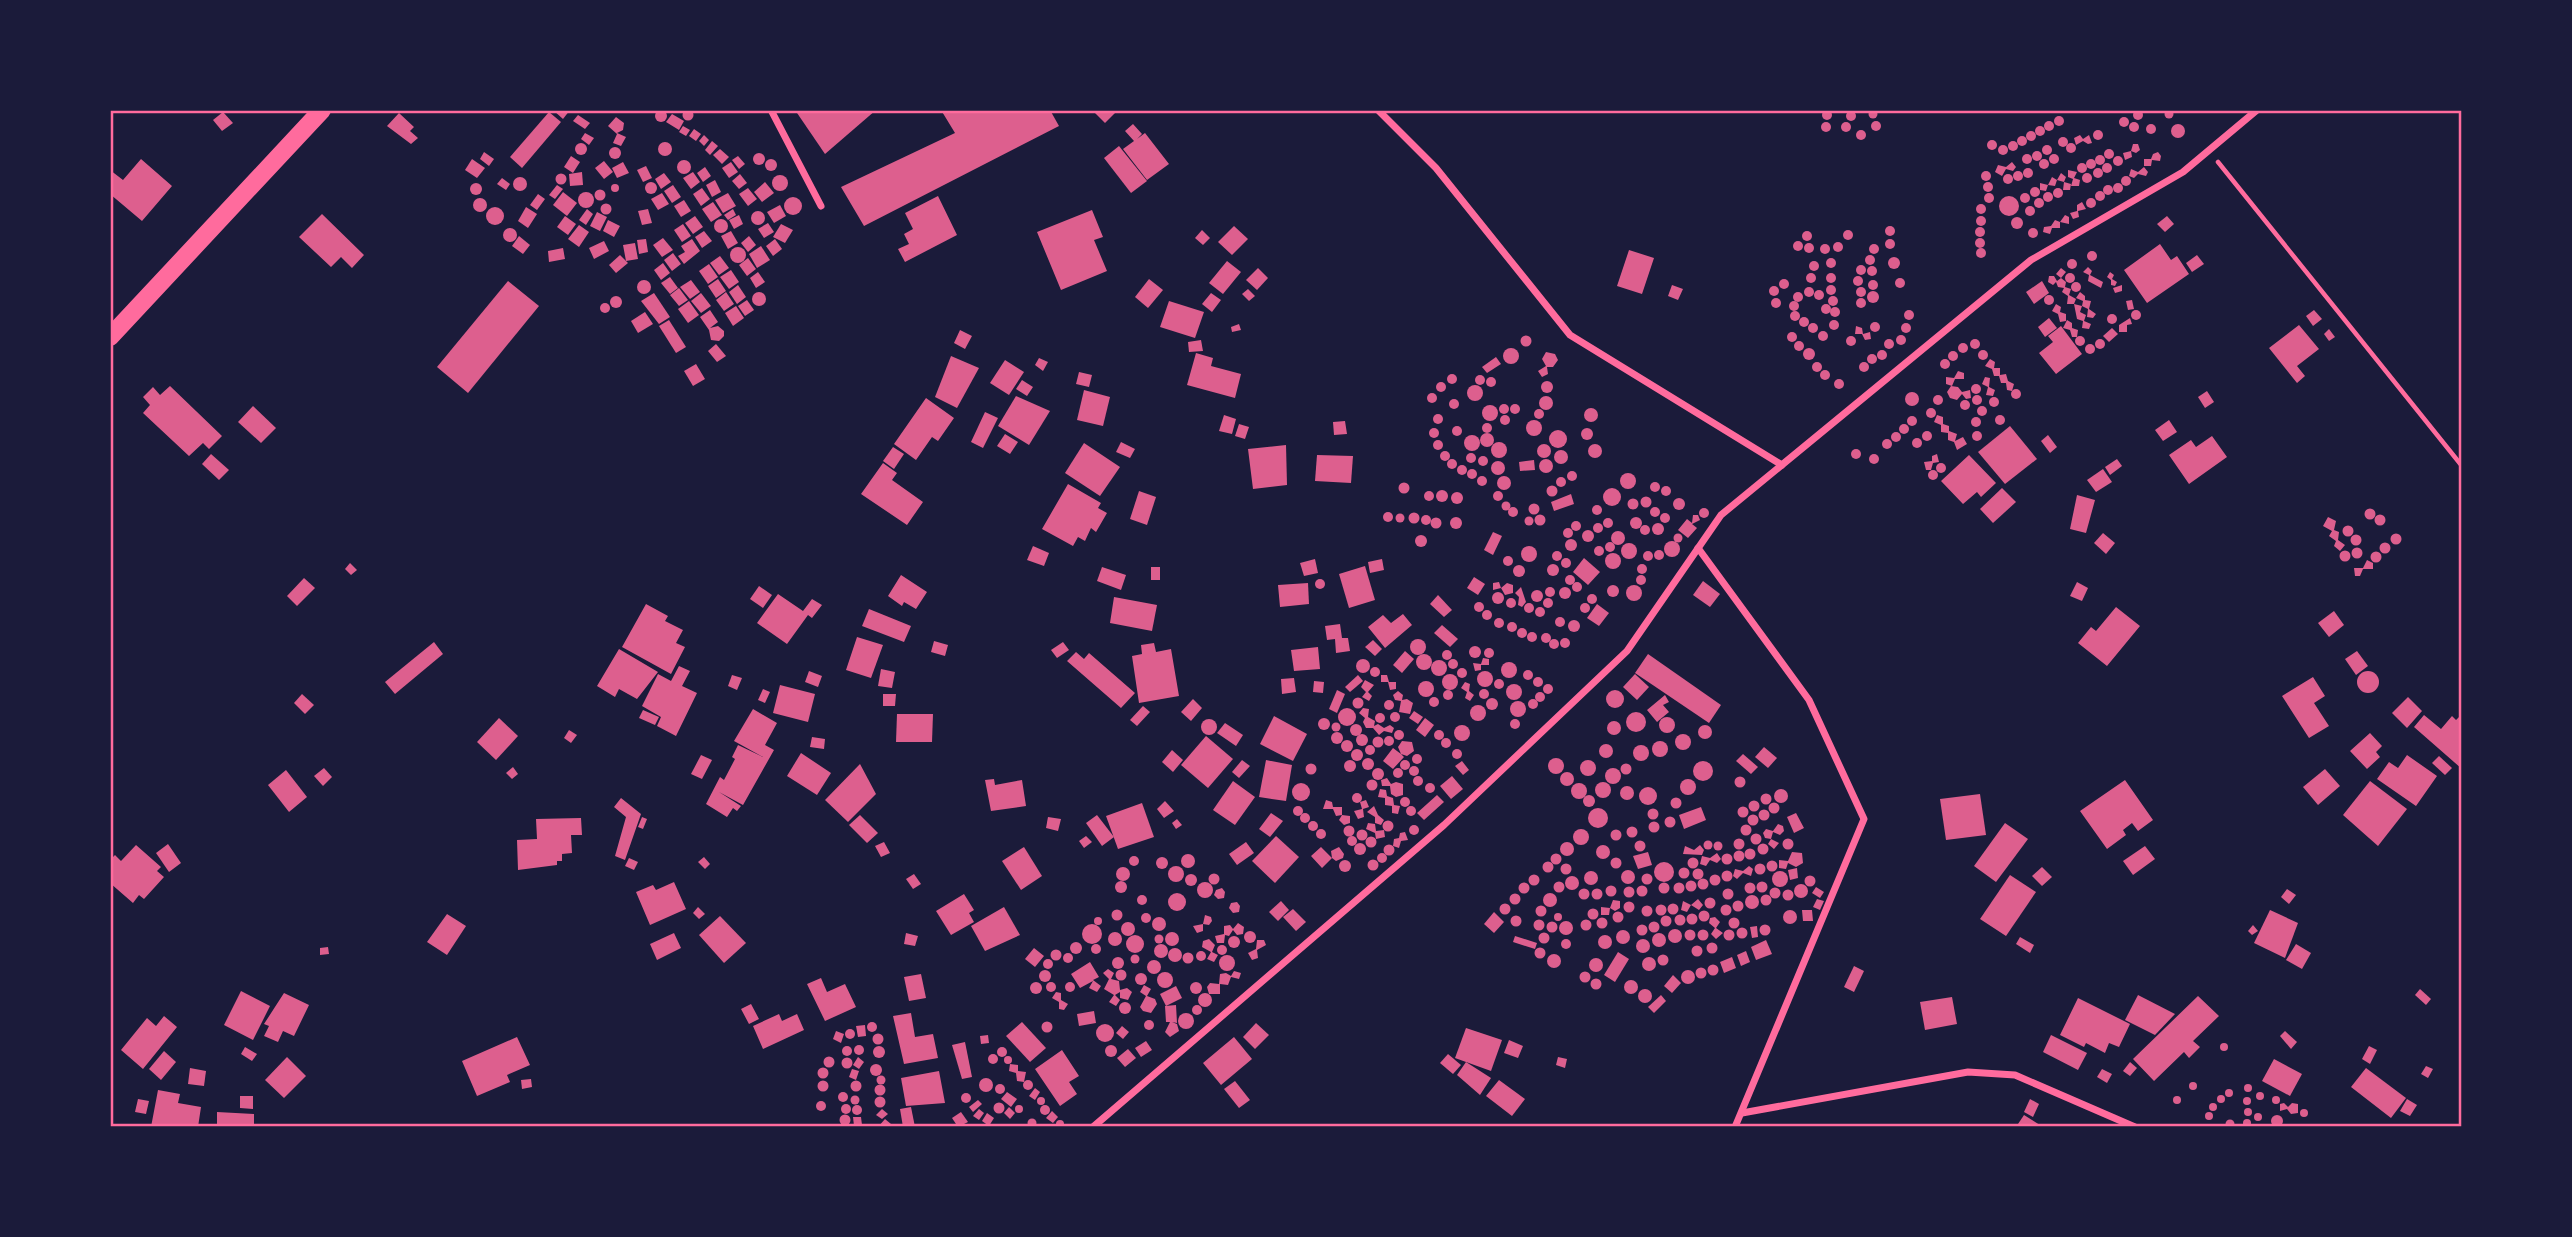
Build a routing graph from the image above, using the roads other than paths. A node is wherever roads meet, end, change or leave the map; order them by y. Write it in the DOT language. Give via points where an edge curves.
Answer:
graph roads {
  1 [pos="322,110"];
  2 [pos="771,110"];
  3 [pos="1378,110"];
  4 [pos="2257,110"];
  5 [pos="821,206"];
  6 [pos="110,337"];
  7 [pos="1782,464"];
  8 [pos="1698,548"];
  9 [pos="1742,1113"];
  10 [pos="1093,1127"];
  11 [pos="1735,1127"];
  12 [pos="2135,1127"];
  1 -- 6 [label="main road"];
  2 -- 5 [label="street"];
  3 -- 7 [label="street" via="1436,168 1570,335"];
  4 -- 7 [label="street" via="2183,172 2031,260"];
  7 -- 8 [label="street" via="1721,515"];
  8 -- 9 [label="street" via="1809,700 1864,819"];
  8 -- 10 [label="street" via="1627,651 1444,825"];
  9 -- 11 [label="street"];
  9 -- 12 [label="street" via="1968,1072 2015,1075"];
}
